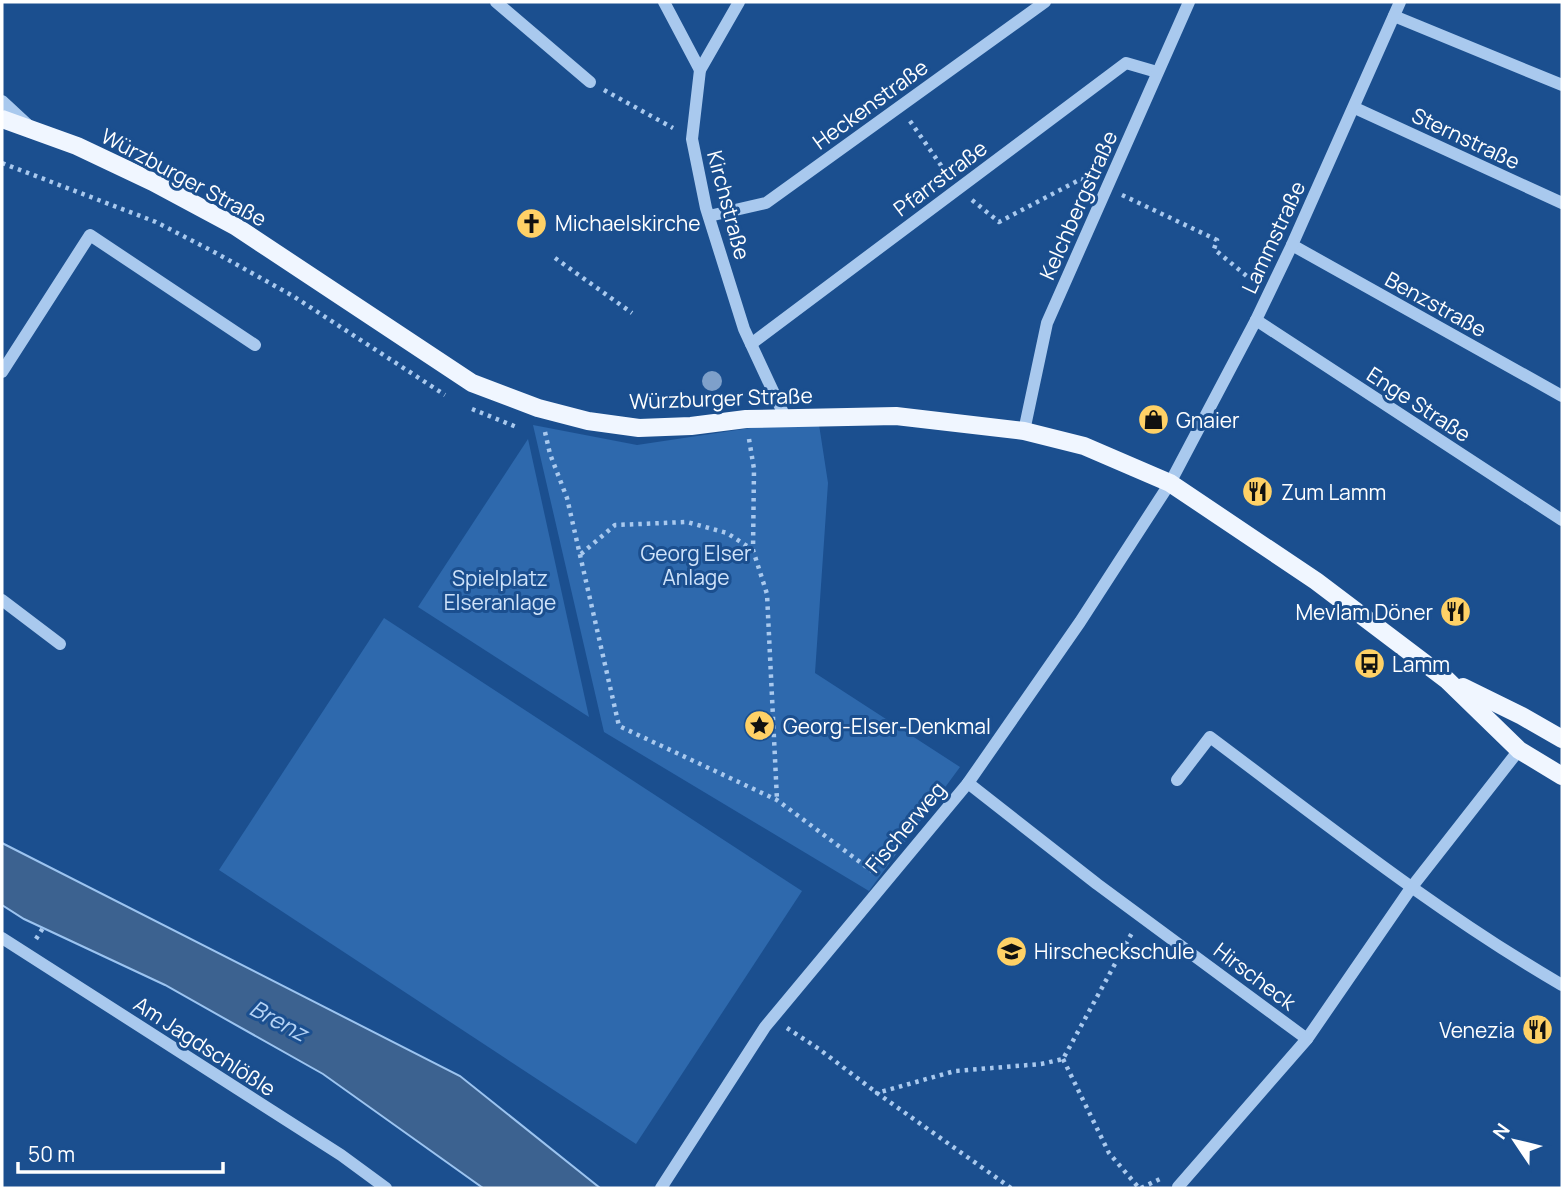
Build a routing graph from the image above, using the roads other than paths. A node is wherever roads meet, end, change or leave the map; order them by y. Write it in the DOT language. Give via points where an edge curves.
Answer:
graph roads {
  1 [pos="496,2"];
  2 [pos="664,2"];
  3 [pos="739,2"];
  4 [pos="1045,2"];
  5 [pos="1189,2"];
  6 [pos="1400,2"];
  7 [pos="1394,16"];
  8 [pos="700,70"];
  9 [pos="1157,72"];
  10 [pos="590,82"];
  11 [pos="1562,85"];
  12 [pos="2,101"];
  13 [pos="1355,108"];
  14 [pos="2,119"];
  15 [pos="36,131"];
  16 [pos="1562,202"];
  17 [pos="709,216"];
  18 [pos="1292,245"];
  19 [pos="1256,320"];
  20 [pos="751,344"];
  21 [pos="255,345"];
  22 [pos="2,372"];
  23 [pos="1562,396"];
  24 [pos="785,417"];
  25 [pos="1024,431"];
  26 [pos="1170,483"];
  27 [pos="1562,520"];
  28 [pos="2,600"];
  29 [pos="60,643"];
  30 [pos="1447,680"];
  31 [pos="1562,739"];
  32 [pos="1519,750"];
  33 [pos="1562,776"];
  34 [pos="1177,780"];
  35 [pos="968,783"];
  36 [pos="1411,888"];
  37 [pos="2,938"];
  38 [pos="1562,985"];
  39 [pos="1307,1039"];
  40 [pos="1178,1187"];
  41 [pos="386,1188"];
  42 [pos="661,1188"];
  1 -- 10 [label="street"];
  2 -- 8 [label="street"];
  3 -- 8 [label="street, Kirchstraße"];
  4 -- 17 [label="street, Heckenstraße" via="766,203"];
  5 -- 9 [label="street, Kelchbergstraße"];
  6 -- 7 [label="street, Lammstraße"];
  7 -- 11 [label="street"];
  7 -- 13 [label="street, Lammstraße"];
  8 -- 17 [label="street, Kirchstraße" via="692,139"];
  9 -- 20 [label="street, Pfarrstraße" via="1126,63"];
  9 -- 25 [label="street, Kelchbergstraße" via="1047,323"];
  12 -- 15 [label="street"];
  13 -- 16 [label="street, Sternstraße"];
  13 -- 18 [label="street, Lammstraße"];
  14 -- 15 [label="main road, Würzburger Straße"];
  15 -- 24 [label="main road, Würzburger Straße" via="90,152 235,226 472,383 537,408 639,428"];
  17 -- 20 [label="street, Kirchstraße"];
  18 -- 19 [label="street, Lammstraße"];
  18 -- 23 [label="street, Benzstraße"];
  19 -- 26 [label="street, Lammstraße"];
  19 -- 27 [label="street, Enge Straße"];
  20 -- 24 [label="street, Kirchstraße"];
  21 -- 22 [label="street" via="90,235"];
  24 -- 25 [label="main road, Würzburger Straße" via="896,416"];
  25 -- 26 [label="main road, Würzburger Straße" via="1084,446"];
  26 -- 30 [label="main road, Würzburger Straße" via="1317,581"];
  26 -- 35 [label="street, Fischerweg"];
  28 -- 29 [label="street"];
  30 -- 31 [label="main road, Würzburger Straße"];
  30 -- 32 [label="main road, Würzburger Straße"];
  32 -- 33 [label="main road, Würzburger Straße"];
  32 -- 36 [label="street, Hirscheck"];
  34 -- 36 [label="street" via="1210,737"];
  35 -- 39 [label="street, Hirscheck"];
  35 -- 42 [label="street, Fischerweg" via="772,1018"];
  36 -- 38 [label="street"];
  36 -- 39 [label="street, Hirscheck"];
  37 -- 41 [label="street, Am Jagdschlößle"];
  39 -- 40 [label="street"];
}
